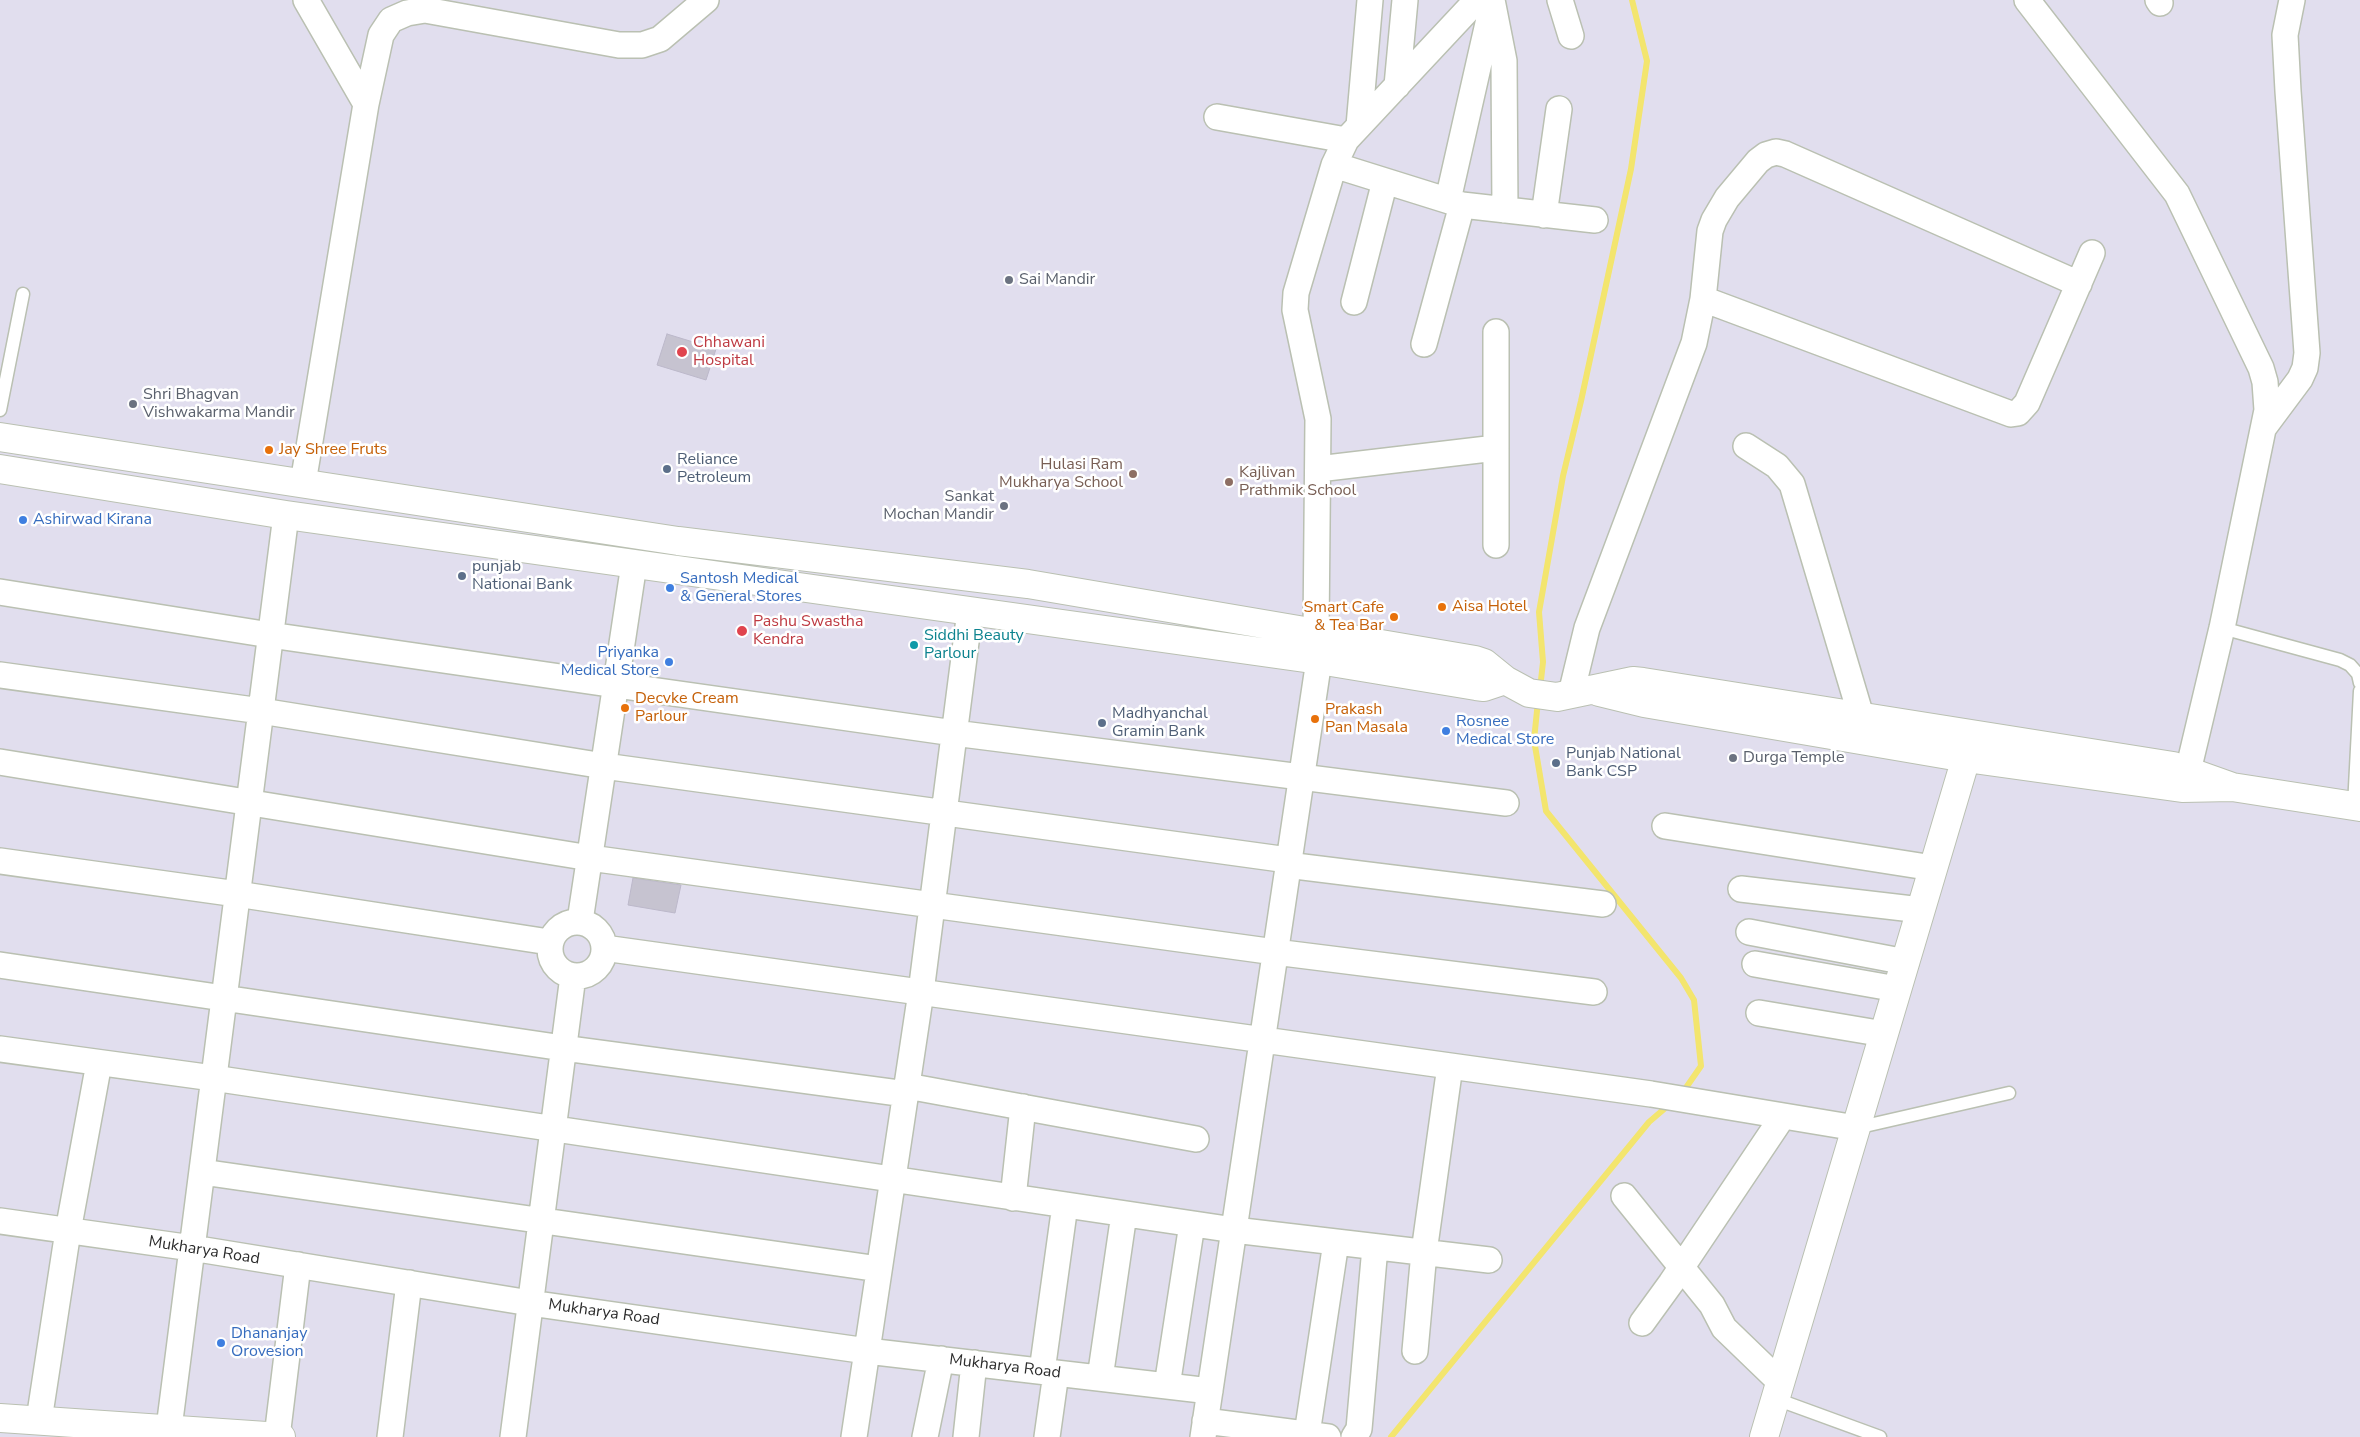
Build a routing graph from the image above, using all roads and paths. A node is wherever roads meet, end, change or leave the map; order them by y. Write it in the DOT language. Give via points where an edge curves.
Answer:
graph roads {
  1 [pos="306,0"];
  2 [pos="706,0"];
  3 [pos="1370,0"];
  4 [pos="1405,0"];
  5 [pos="1560,0"];
  6 [pos="2027,0"];
  7 [pos="2292,0"];
  8 [pos="1487,1"];
  9 [pos="1571,36"];
  10 [pos="1397,86"];
  11 [pos="366,104"];
  12 [pos="1559,109"];
  13 [pos="1217,117"];
  14 [pos="1352,133"];
  15 [pos="1334,165"];
  16 [pos="1384,181"];
  17 [pos="1455,202"];
  18 [pos="1505,210"];
  19 [pos="1544,215"];
  20 [pos="1595,220"];
  21 [pos="2092,253"];
  22 [pos="2079,284"];
  23 [pos="23,294"];
  24 [pos="1703,299"];
  25 [pos="1354,302"];
  26 [pos="1496,332"];
  27 [pos="1424,344"];
  28 [pos="0,410"];
  29 [pos="2263,427"];
  30 [pos="0,437"];
  31 [pos="1746,446"];
  32 [pos="1496,448"];
  33 [pos="1318,469"];
  34 [pos="0,470"];
  35 [pos="303,483"];
  36 [pos="286,515"];
  37 [pos="1496,545"];
  38 [pos="634,564"];
  39 [pos="0,592"];
  40 [pos="970,611"];
  41 [pos="2222,628"];
  42 [pos="1316,633"];
  43 [pos="270,635"];
  44 [pos="1319,660"];
  45 [pos="0,675"];
  46 [pos="1505,680"];
  47 [pos="2360,683"];
  48 [pos="616,685"];
  49 [pos="2360,691"];
  50 [pos="1573,694"];
  51 [pos="261,711"];
  52 [pos="1861,716"];
  53 [pos="954,733"];
  54 [pos="1966,758"];
  55 [pos="0,762"];
  56 [pos="604,766"];
  57 [pos="2188,770"];
  58 [pos="1301,776"];
  59 [pos="2232,787"];
  60 [pos="249,802"];
  61 [pos="1506,804"];
  62 [pos="2357,806"];
  63 [pos="944,814"];
  64 [pos="1664,826"];
  65 [pos="590,858"];
  66 [pos="0,861"];
  67 [pos="1288,862"];
  68 [pos="1934,868"];
  69 [pos="1740,889"];
  70 [pos="237,894"];
  71 [pos="1603,904"];
  72 [pos="932,905"];
  73 [pos="1921,910"];
  74 [pos="580,922"];
  75 [pos="1750,932"];
  76 [pos="549,942"];
  77 [pos="604,948"];
  78 [pos="1275,952"];
  79 [pos="1906,962"];
  80 [pos="1755,964"];
  81 [pos="0,965"];
  82 [pos="573,976"];
  83 [pos="1897,989"];
  84 [pos="921,992"];
  85 [pos="1594,992"];
  86 [pos="224,999"];
  87 [pos="1759,1013"];
  88 [pos="1884,1034"];
  89 [pos="1262,1040"];
  90 [pos="563,1048"];
  91 [pos="0,1049"];
  92 [pos="99,1063"];
  93 [pos="1450,1066"];
  94 [pos="214,1078"];
  95 [pos="906,1090"];
  96 [pos="2009,1093"];
  97 [pos="1023,1107"];
  98 [pos="1783,1116"];
  99 [pos="553,1128"];
  100 [pos="1856,1128"];
  101 [pos="1196,1139"];
  102 [pos="202,1172"];
  103 [pos="892,1180"];
  104 [pos="1624,1196"];
  105 [pos="1014,1198"];
  106 [pos="1065,1206"];
  107 [pos="1124,1214"];
  108 [pos="0,1221"];
  109 [pos="541,1222"];
  110 [pos="1192,1224"];
  111 [pos="1234,1230"];
  112 [pos="68,1231"];
  113 [pos="1336,1242"];
  114 [pos="1376,1247"];
  115 [pos="192,1248"];
  116 [pos="1424,1252"];
  117 [pos="1489,1260"];
  118 [pos="298,1265"];
  119 [pos="879,1270"];
  120 [pos="1677,1275"];
  121 [pos="409,1283"];
  122 [pos="530,1302"];
  123 [pos="1642,1323"];
  124 [pos="867,1351"];
  125 [pos="1415,1351"];
  126 [pos="941,1359"];
  127 [pos="974,1363"];
  128 [pos="1049,1372"];
  129 [pos="1100,1378"];
  130 [pos="1167,1386"];
  131 [pos="1778,1390"];
  132 [pos="1210,1391"];
  133 [pos="0,1418"];
  134 [pos="39,1420"];
  135 [pos="169,1428"];
  136 [pos="1204,1429"];
  137 [pos="224,1435"];
  138 [pos="1318,1435"];
  139 [pos="279,1437"];
  140 [pos="390,1437"];
  141 [pos="513,1437"];
  142 [pos="854,1437"];
  143 [pos="925,1437"];
  144 [pos="966,1437"];
  145 [pos="1047,1437"];
  146 [pos="1354,1437"];
  147 [pos="1764,1437"];
  148 [pos="1880,1437"];
  1 -- 11 [label="street"];
  2 -- 11 [label="street" via="660,39 642,45 620,45 425,10 407,13 391,20 381,35"];
  3 -- 14 [label="street"];
  4 -- 10 [label="street"];
  5 -- 9 [label="street"];
  6 -- 29 [label="street" via="2177,194 2261,368 2268,396"];
  7 -- 29 [label="street" via="2286,36 2288,91 2307,353 2300,379"];
  8 -- 10 [label="street"];
  8 -- 17 [label="street"];
  8 -- 18 [label="street" via="1504,61"];
  10 -- 14 [label="street"];
  11 -- 35 [label="street"];
  12 -- 19 [label="street"];
  13 -- 14 [label="street"];
  14 -- 15 [label="street"];
  15 -- 16 [label="street"];
  15 -- 33 [label="street" via="1295,300 1318,419"];
  16 -- 17 [label="street"];
  16 -- 25 [label="street"];
  17 -- 18 [label="street"];
  17 -- 27 [label="street"];
  18 -- 19 [label="street"];
  19 -- 20 [label="street"];
  21 -- 22 [label="street"];
  22 -- 24 [label="street" via="2028,403 2018,413 2010,414"];
  22 -- 24 [label="street" via="1776,152 1758,161 1720,208 1710,232"];
  23 -- 28 [label="lane"];
  24 -- 50 [label="street" via="1694,343 1587,628"];
  26 -- 32 [label="street"];
  29 -- 41 [label="street"];
  30 -- 35 [label="main road"];
  31 -- 52 [label="street" via="1777,466 1792,484"];
  32 -- 33 [label="street"];
  32 -- 37 [label="street"];
  33 -- 42 [label="street"];
  34 -- 36 [label="main road"];
  35 -- 42 [label="main road" via="678,541 1028,584"];
  36 -- 38 [label="main road"];
  36 -- 43 [label="street"];
  38 -- 40 [label="main road"];
  38 -- 48 [label="street"];
  39 -- 43 [label="street"];
  40 -- 44 [label="main road"];
  40 -- 53 [label="street"];
  41 -- 47 [label="lane" via="2340,660 2358,674"];
  41 -- 57 [label="street"];
  42 -- 46 [label="main road" via="1475,660"];
  43 -- 48 [label="street"];
  43 -- 51 [label="street"];
  44 -- 46 [label="main road" via="1484,687"];
  44 -- 58 [label="street"];
  45 -- 51 [label="street"];
  46 -- 50 [label="main road" via="1529,693"];
  48 -- 53 [label="street"];
  48 -- 56 [label="street"];
  49 -- 62 [label="lane"];
  50 -- 52 [label="main road" via="1633,681"];
  50 -- 54 [label="main road" via="1644,703"];
  51 -- 56 [label="street"];
  51 -- 60 [label="street"];
  52 -- 57 [label="main road"];
  53 -- 58 [label="street"];
  53 -- 63 [label="street"];
  54 -- 59 [label="main road" via="2182,788"];
  54 -- 68 [label="main road"];
  55 -- 60 [label="street"];
  56 -- 63 [label="street"];
  56 -- 65 [label="street"];
  57 -- 59 [label="main road"];
  58 -- 61 [label="street"];
  58 -- 67 [label="street"];
  59 -- 62 [label="main road"];
  60 -- 65 [label="street"];
  60 -- 70 [label="street"];
  63 -- 67 [label="street"];
  63 -- 72 [label="street"];
  64 -- 68 [label="street"];
  65 -- 72 [label="street"];
  65 -- 74 [label="street"];
  66 -- 70 [label="street"];
  67 -- 71 [label="street"];
  67 -- 78 [label="street"];
  68 -- 73 [label="main road"];
  69 -- 73 [label="street"];
  70 -- 76 [label="street"];
  70 -- 86 [label="street"];
  72 -- 78 [label="street"];
  72 -- 84 [label="street"];
  73 -- 79 [label="main road"];
  74 -- 76 [label="street" via="562,925"];
  74 -- 77 [label="street" via="597,930"];
  75 -- 79 [label="street"];
  76 -- 82 [label="street" via="551,960 564,973"];
  77 -- 82 [label="street" via="603,957 592,972"];
  77 -- 84 [label="street"];
  78 -- 85 [label="street"];
  78 -- 89 [label="street"];
  79 -- 83 [label="main road"];
  80 -- 83 [label="street"];
  81 -- 86 [label="street"];
  82 -- 90 [label="street"];
  83 -- 88 [label="main road"];
  84 -- 89 [label="street"];
  84 -- 95 [label="street"];
  86 -- 90 [label="street"];
  86 -- 94 [label="street"];
  87 -- 88 [label="street"];
  88 -- 100 [label="main road"];
  89 -- 93 [label="street"];
  89 -- 111 [label="street"];
  90 -- 95 [label="street"];
  90 -- 99 [label="street"];
  91 -- 92 [label="street"];
  92 -- 94 [label="street"];
  92 -- 112 [label="street"];
  93 -- 98 [label="street"];
  93 -- 116 [label="street"];
  94 -- 99 [label="street"];
  94 -- 102 [label="street"];
  95 -- 97 [label="street"];
  95 -- 103 [label="street"];
  96 -- 100 [label="lane"];
  97 -- 101 [label="street"];
  97 -- 105 [label="street"];
  98 -- 100 [label="street"];
  98 -- 120 [label="street"];
  99 -- 103 [label="street"];
  99 -- 109 [label="street"];
  100 -- 131 [label="main road"];
  102 -- 109 [label="street"];
  102 -- 115 [label="street"];
  103 -- 105 [label="street"];
  103 -- 119 [label="street"];
  104 -- 120 [label="street"];
  105 -- 106 [label="street"];
  106 -- 107 [label="street"];
  106 -- 128 [label="street"];
  107 -- 110 [label="street"];
  107 -- 129 [label="street"];
  108 -- 112 [label="street, Mukharya Road"];
  109 -- 119 [label="street"];
  109 -- 122 [label="street"];
  110 -- 111 [label="street"];
  110 -- 130 [label="street"];
  111 -- 113 [label="street"];
  111 -- 132 [label="street"];
  112 -- 115 [label="street, Mukharya Road"];
  112 -- 134 [label="street"];
  113 -- 114 [label="street"];
  113 -- 138 [label="street"];
  114 -- 116 [label="street"];
  114 -- 146 [label="street" via="1359,1429"];
  115 -- 118 [label="street, Mukharya Road"];
  115 -- 135 [label="street"];
  116 -- 117 [label="street"];
  116 -- 125 [label="street"];
  118 -- 121 [label="street, Mukharya Road"];
  118 -- 139 [label="street"];
  119 -- 124 [label="street"];
  120 -- 123 [label="street"];
  120 -- 131 [label="street" via="1712,1304 1724,1328"];
  121 -- 122 [label="street, Mukharya Road"];
  121 -- 140 [label="street"];
  122 -- 124 [label="street, Mukharya Road"];
  122 -- 141 [label="street"];
  124 -- 126 [label="street, Mukharya Road"];
  124 -- 142 [label="street"];
  126 -- 127 [label="street, Mukharya Road"];
  126 -- 143 [label="street"];
  127 -- 128 [label="street, Mukharya Road"];
  127 -- 144 [label="street"];
  128 -- 129 [label="street, Mukharya Road"];
  128 -- 145 [label="street"];
  129 -- 130 [label="street, Mukharya Road"];
  130 -- 132 [label="street, Mukharya Road"];
  131 -- 147 [label="main road"];
  131 -- 148 [label="lane"];
  132 -- 136 [label="street"];
  133 -- 134 [label="main road"];
  134 -- 135 [label="main road"];
  135 -- 137 [label="main road"];
  136 -- 138 [label="street"];
  137 -- 139 [label="main road"];
}
